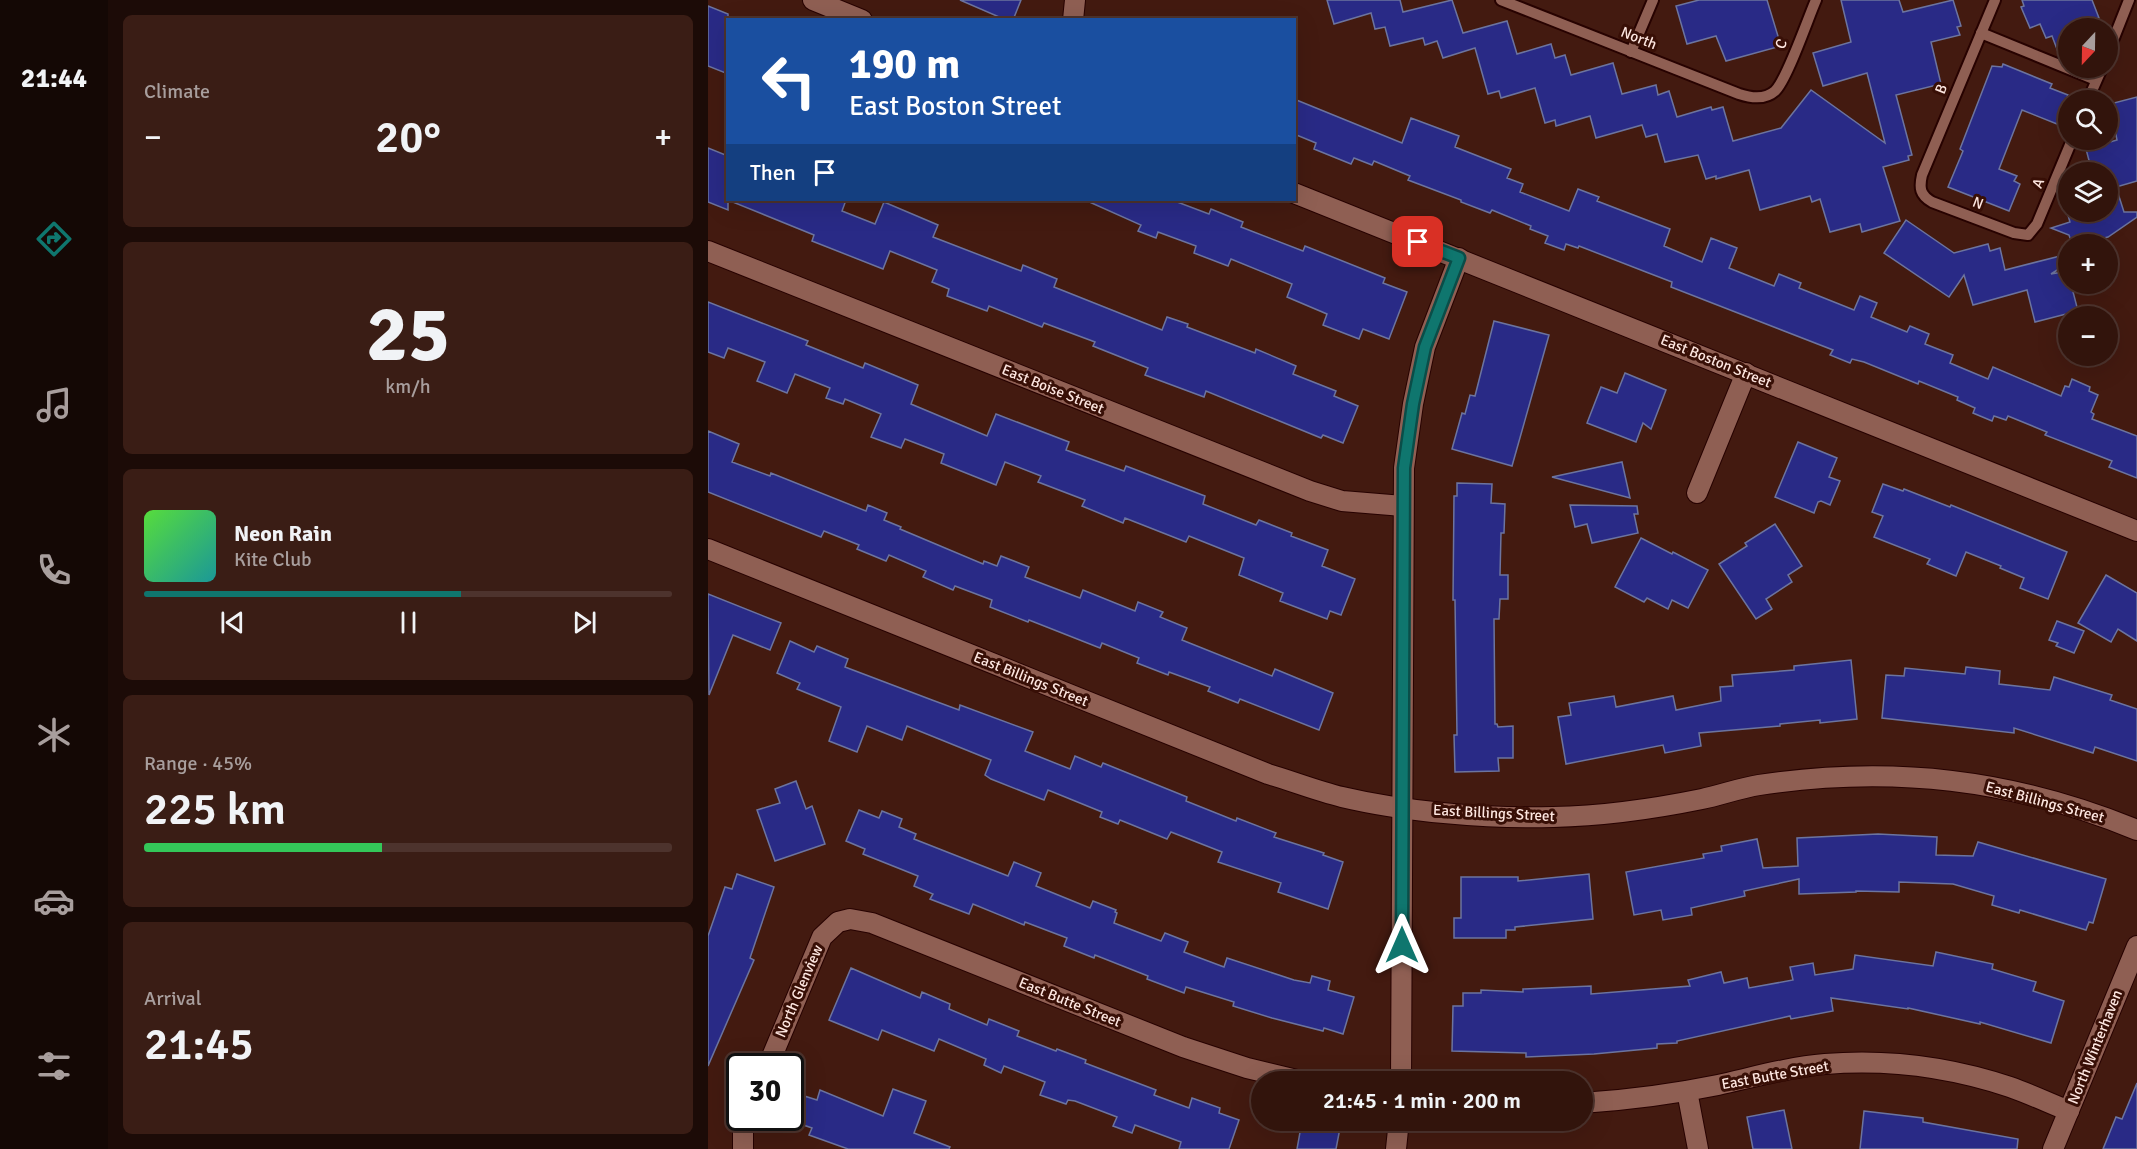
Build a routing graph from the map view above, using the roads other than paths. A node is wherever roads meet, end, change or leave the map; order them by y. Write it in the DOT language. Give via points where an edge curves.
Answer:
graph roads {
  1 [pos="813,0"];
  2 [pos="1075,0"];
  3 [pos="1501,0"];
  4 [pos="1653,0"];
  5 [pos="1815,0"];
  6 [pos="1995,0"];
  7 [pos="2129,0"];
  8 [pos="857,18"];
  9 [pos="1072,18"];
  10 [pos="2118,28"];
  11 [pos="1981,33"];
  12 [pos="1631,51"];
  13 [pos="2096,80"];
  14 [pos="2092,90"];
  15 [pos="1768,95"];
  16 [pos="2068,150"];
  17 [pos="1921,191"];
  18 [pos="1296,194"];
  19 [pos="2028,235"];
  20 [pos="708,251"];
  21 [pos="1459,258"];
  22 [pos="1746,373"];
  23 [pos="1697,493"];
  24 [pos="1403,506"];
  25 [pos="2137,531"];
  26 [pos="708,549"];
  27 [pos="1403,808"];
  28 [pos="2137,830"];
  29 [pos="838,922"];
  30 [pos="2137,946"];
  31 [pos="773,1053"];
  32 [pos="1259,1071"];
  33 [pos="1401,1071"];
  34 [pos="1687,1091"];
  35 [pos="1593,1102"];
  36 [pos="2069,1111"];
  37 [pos="743,1131"];
  38 [pos="1398,1131"];
  39 [pos="743,1149"];
  40 [pos="1396,1149"];
  41 [pos="1698,1149"];
  42 [pos="2053,1149"];
  1 -- 8 [label="street"];
  2 -- 9 [label="street"];
  3 -- 12 [label="lane, North"];
  4 -- 12 [label="lane"];
  5 -- 15 [label="lane, C" via="1780,84"];
  6 -- 11 [label="lane, B"];
  7 -- 10 [label="lane"];
  11 -- 13 [label="lane"];
  11 -- 17 [label="lane, B" via="1922,175"];
  12 -- 15 [label="lane, North" via="1748,97"];
  13 -- 14 [label="lane"];
  16 -- 19 [label="lane, A" via="2037,224"];
  17 -- 19 [label="lane, N" via="1932,202"];
  18 -- 21 [label="street, East Boston Street"];
  20 -- 24 [label="street, East Boise Street" via="1310,491 1342,501"];
  21 -- 22 [label="street, East Boston Street"];
  21 -- 24 [label="street" via="1418,374 1404,468"];
  22 -- 23 [label="street"];
  22 -- 25 [label="street, East Boston Street"];
  24 -- 27 [label="street"];
  26 -- 27 [label="street, East Billings Street" via="1268,774 1341,796"];
  27 -- 28 [label="street, East Billings Street" via="1553,818 1621,813 1757,786 1833,776 1915,777 2016,791"];
  27 -- 33 [label="street"];
  29 -- 31 [label="street, North Glenview" via="817,946"];
  29 -- 32 [label="street, East Butte Street" via="850,919 872,923 1183,1047"];
  30 -- 36 [label="street, North Winterhaven"];
  34 -- 35 [label="street, East Butte Street"];
  34 -- 36 [label="street, East Butte Street" via="1825,1064 1898,1064 1974,1077"];
  34 -- 41 [label="street"];
  36 -- 42 [label="street, North Winterhaven"];
  37 -- 39 [label="street"];
  38 -- 40 [label="street"];
}
